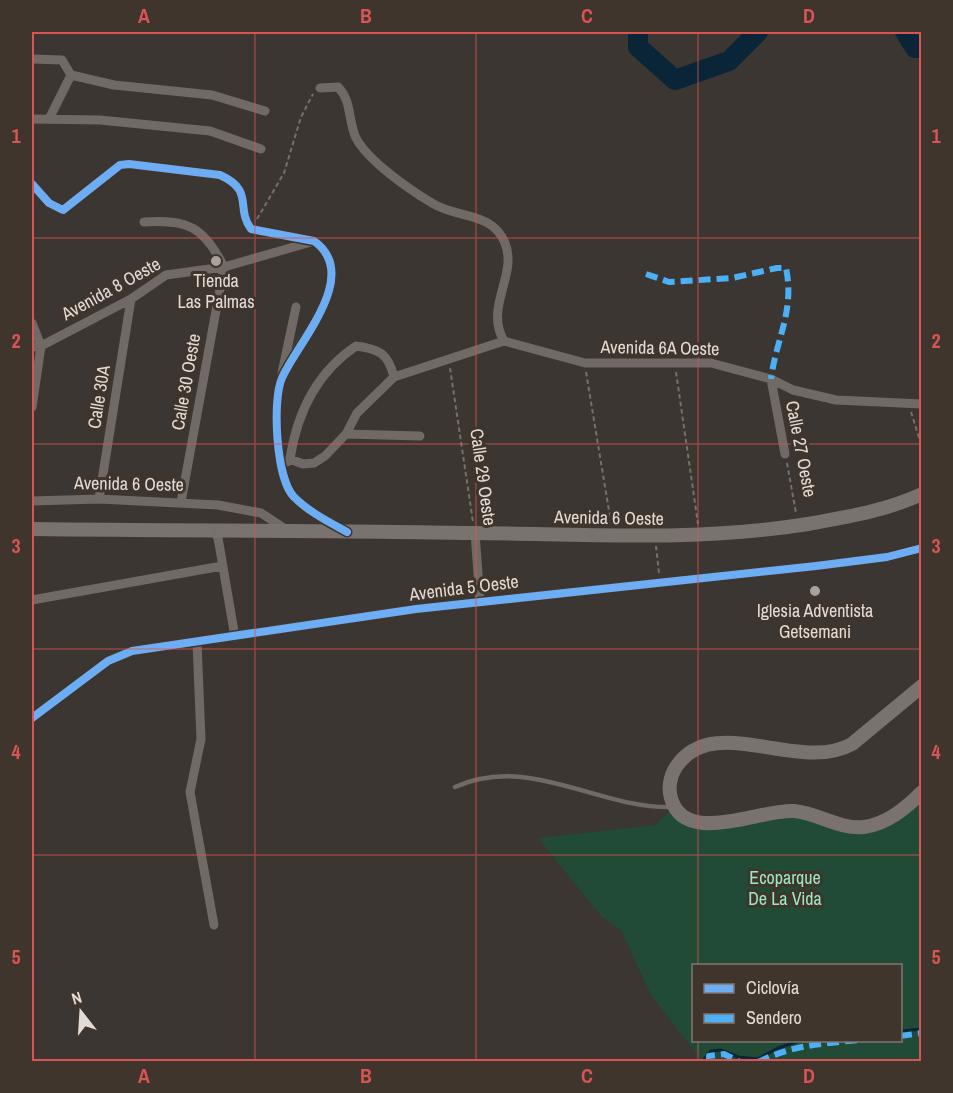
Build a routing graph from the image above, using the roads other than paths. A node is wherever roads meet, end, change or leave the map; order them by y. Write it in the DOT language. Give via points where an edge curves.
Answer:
graph roads {
  1 [pos="32,59"];
  2 [pos="71,75"];
  3 [pos="320,88"];
  4 [pos="265,111"];
  5 [pos="32,119"];
  6 [pos="49,119"];
  7 [pos="261,148"];
  8 [pos="32,184"];
  9 [pos="144,222"];
  10 [pos="314,241"];
  11 [pos="224,267"];
  12 [pos="131,299"];
  13 [pos="296,307"];
  14 [pos="32,323"];
  15 [pos="504,340"];
  16 [pos="36,346"];
  17 [pos="394,376"];
  18 [pos="281,379"];
  19 [pos="771,379"];
  20 [pos="921,404"];
  21 [pos="32,407"];
  22 [pos="346,434"];
  23 [pos="420,436"];
  24 [pos="785,454"];
  25 [pos="290,459"];
  26 [pos="280,466"];
  27 [pos="921,494"];
  28 [pos="99,500"];
  29 [pos="32,501"];
  30 [pos="181,502"];
  31 [pos="32,529"];
  32 [pos="347,531"];
  33 [pos="215,533"];
  34 [pos="291,533"];
  35 [pos="474,533"];
  36 [pos="921,548"];
  37 [pos="222,566"];
  38 [pos="32,600"];
  39 [pos="480,601"];
  40 [pos="235,637"];
  41 [pos="197,643"];
  42 [pos="921,686"];
  43 [pos="32,718"];
  44 [pos="456,787"];
  45 [pos="921,792"];
  46 [pos="674,807"];
  47 [pos="214,925"];
  1 -- 2 [label="street" via="62,60"];
  2 -- 4 [label="street" via="114,85 212,95"];
  2 -- 6 [label="street"];
  3 -- 15 [label="street" via="338,87 345,94 357,139 397,179 452,213 484,219 498,229 508,261 497,311 497,329"];
  5 -- 6 [label="street"];
  6 -- 7 [label="street" via="210,131"];
  8 -- 10 [label="street" via="49,203 63,210 120,165 219,175 240,190 251,229"];
  9 -- 11 [label="street" via="172,220 199,230"];
  10 -- 11 [label="street, Avenida 8 Oeste"];
  10 -- 18 [label="street" via="322,247 331,267 331,283 324,306"];
  11 -- 12 [label="street, Avenida 8 Oeste" via="166,276"];
  11 -- 30 [label="street, Calle 30 Oeste"];
  12 -- 16 [label="street, Avenida 8 Oeste"];
  12 -- 28 [label="street, Calle 30A"];
  13 -- 18 [label="street"];
  14 -- 16 [label="street"];
  15 -- 17 [label="street"];
  15 -- 19 [label="street, Avenida 6A Oeste" via="585,363 711,363"];
  16 -- 21 [label="street"];
  17 -- 22 [label="street" via="357,413"];
  17 -- 25 [label="street" via="383,354 356,346 347,352 329,367 314,390 295,427"];
  18 -- 26 [label="street" via="277,426"];
  19 -- 20 [label="street, Avenida 6A Oeste" via="793,390 836,400"];
  19 -- 24 [label="street, Calle 27 Oeste"];
  22 -- 23 [label="street"];
  22 -- 25 [label="street" via="314,463"];
  25 -- 26 [label="street"];
  26 -- 32 [label="street" via="292,496 317,516"];
  27 -- 35 [label="main road, Avenida 6 Oeste" via="877,511 699,536"];
  28 -- 29 [label="street, Avenida 6 Oeste"];
  28 -- 30 [label="street, Avenida 6 Oeste"];
  30 -- 34 [label="street, Avenida 6 Oeste" via="261,513"];
  31 -- 33 [label="main road, Avenida 6 Oeste"];
  32 -- 34 [label="main road, Avenida 6 Oeste"];
  32 -- 35 [label="main road, Avenida 6 Oeste"];
  33 -- 34 [label="main road, Avenida 6 Oeste"];
  33 -- 37 [label="street"];
  35 -- 39 [label="street, Calle 29 Oeste"];
  36 -- 39 [label="street, Avenida 5 Oeste" via="887,557"];
  37 -- 38 [label="street"];
  37 -- 40 [label="street"];
  39 -- 40 [label="street, Avenida 5 Oeste"];
  40 -- 41 [label="street, Avenida 5 Oeste"];
  41 -- 43 [label="street, Avenida 5 Oeste" via="118,655"];
  41 -- 47 [label="street" via="201,739 190,792"];
  42 -- 46 [label="main road" via="840,750 803,753 724,743 699,748 680,762 672,775 669,792"];
  44 -- 46 [label="lane" via="497,775 529,776 649,808"];
  45 -- 46 [label="main road" via="891,817 862,827 788,811 706,824 691,821"];
}
